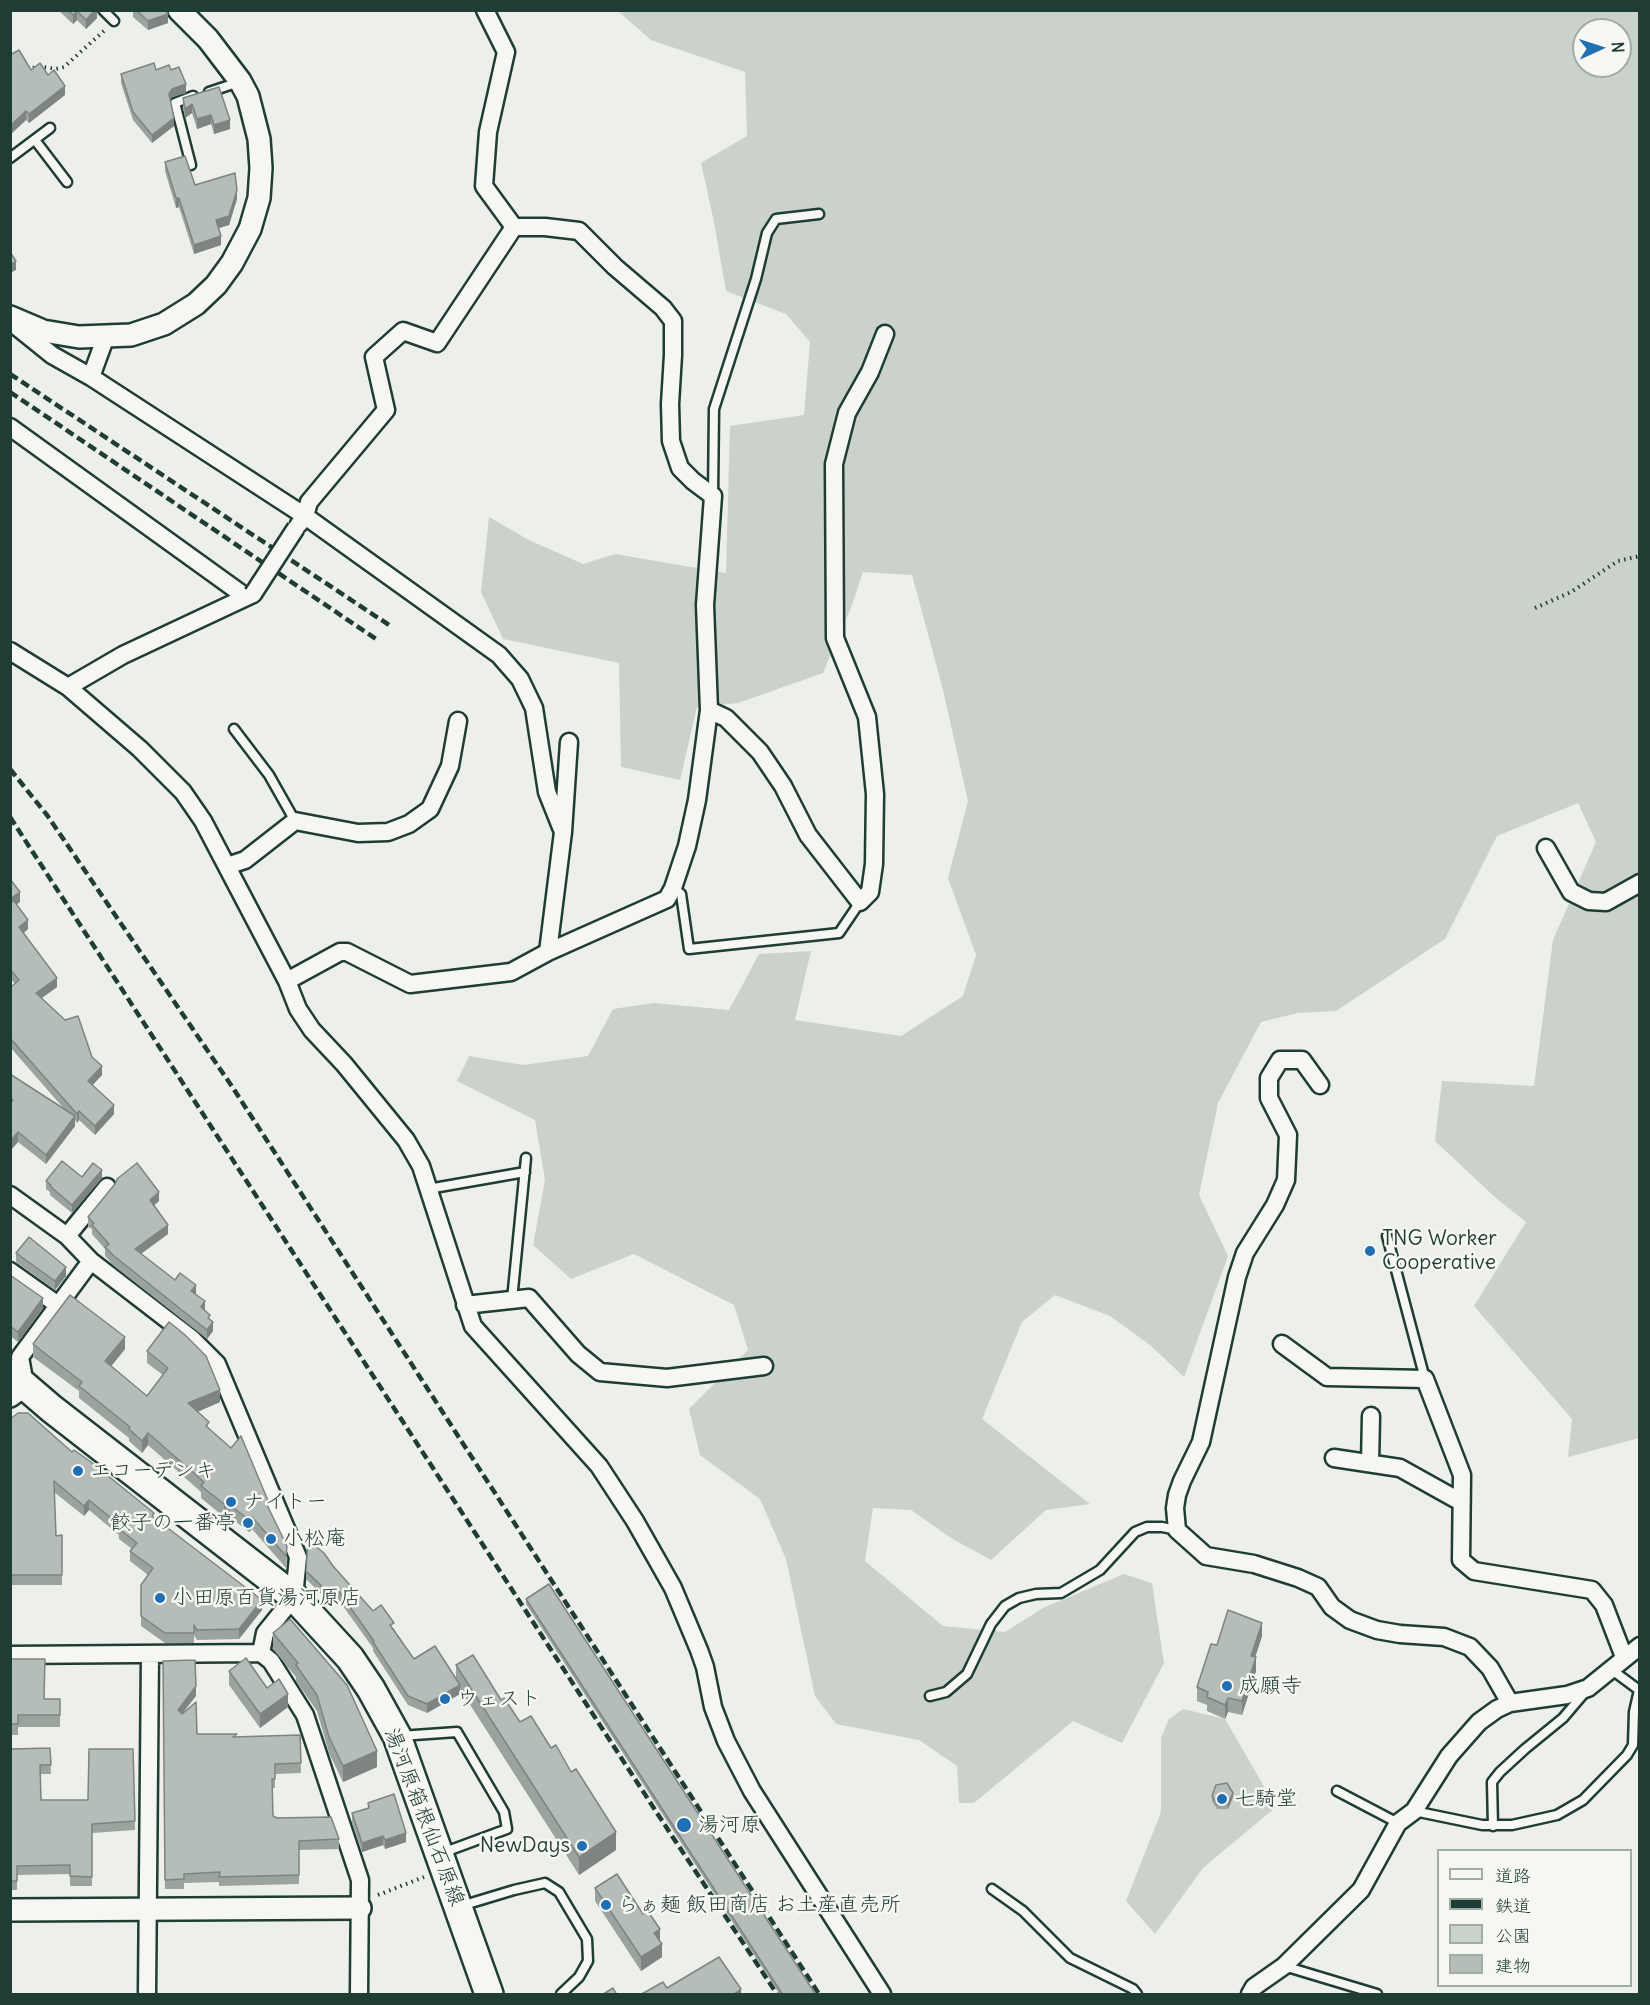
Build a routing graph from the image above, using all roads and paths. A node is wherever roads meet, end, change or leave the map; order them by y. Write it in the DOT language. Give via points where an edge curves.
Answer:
graph roads {
  1 [pos="103,10"];
  2 [pos="179,10"];
  3 [pos="485,10"];
  4 [pos="114,21"];
  5 [pos="19,76"];
  6 [pos="240,81"];
  7 [pos="50,128"];
  8 [pos="35,140"];
  9 [pos="10,158"];
  10 [pos="191,165"];
  11 [pos="67,182"];
  12 [pos="819,214"];
  13 [pos="514,227"];
  14 [pos="10,317"];
  15 [pos="10,322"];
  16 [pos="885,334"];
  17 [pos="106,336"];
  18 [pos="91,377"];
  19 [pos="10,428"];
  20 [pos="713,496"];
  21 [pos="301,522"];
  22 [pos="1640,556"];
  23 [pos="250,596"];
  24 [pos="1535,608"];
  25 [pos="10,651"];
  26 [pos="68,687"];
  27 [pos="709,710"];
  28 [pos="458,721"];
  29 [pos="234,729"];
  30 [pos="569,742"];
  31 [pos="295,821"];
  32 [pos="563,832"];
  33 [pos="1546,848"];
  34 [pos="227,866"];
  35 [pos="1640,883"];
  36 [pos="674,888"];
  37 [pos="860,902"];
  38 [pos="548,952"];
  39 [pos="287,981"];
  40 [pos="1320,1086"];
  41 [pos="526,1158"];
  42 [pos="525,1172"];
  43 [pos="107,1187"];
  44 [pos="428,1189"];
  45 [pos="10,1195"];
  46 [pos="67,1236"];
  47 [pos="1387,1236"];
  48 [pos="91,1261"];
  49 [pos="10,1270"];
  50 [pos="512,1300"];
  51 [pos="58,1305"];
  52 [pos="465,1305"];
  53 [pos="1282,1344"];
  54 [pos="764,1366"];
  55 [pos="1425,1379"];
  56 [pos="15,1385"];
  57 [pos="1371,1416"];
  58 [pos="1334,1458"];
  59 [pos="1370,1463"];
  60 [pos="1461,1502"];
  61 [pos="1177,1530"];
  62 [pos="294,1598"];
  63 [pos="1640,1646"];
  64 [pos="261,1653"];
  65 [pos="150,1654"];
  66 [pos="10,1655"];
  67 [pos="1624,1657"];
  68 [pos="1612,1671"];
  69 [pos="1588,1688"];
  70 [pos="930,1696"];
  71 [pos="1510,1703"];
  72 [pos="397,1736"];
  73 [pos="1337,1791"];
  74 [pos="1414,1811"];
  75 [pos="1398,1823"];
  76 [pos="1493,1826"];
  77 [pos="434,1865"];
  78 [pos="992,1889"];
  79 [pos="458,1907"];
  80 [pos="360,1908"];
  81 [pos="147,1909"];
  82 [pos="10,1911"];
  83 [pos="1284,1966"];
  84 [pos="1377,1994"];
  85 [pos="147,1995"];
  86 [pos="359,1995"];
  87 [pos="489,1995"];
  88 [pos="561,1995"];
  89 [pos="882,1995"];
  90 [pos="1137,1995"];
  91 [pos="1250,1995"];
  1 -- 4 [label="lane"];
  2 -- 6 [label="street" via="208,39"];
  3 -- 13 [label="street" via="506,52 488,132 484,186"];
  4 -- 5 [label="path" via="64,67 36,66"];
  6 -- 10 [label="lane" via="175,103"];
  6 -- 17 [label="street" via="259,139 261,168 259,198 250,229 232,263 196,304 164,324 131,335"];
  7 -- 8 [label="lane"];
  8 -- 9 [label="lane"];
  8 -- 11 [label="lane"];
  12 -- 20 [label="lane" via="776,219 767,233 714,409"];
  13 -- 20 [label="street" via="579,231 673,321 671,441 680,468"];
  13 -- 21 [label="street" via="436,344 403,331 374,357 386,410 309,502"];
  14 -- 17 [label="street" via="43,331 79,337"];
  15 -- 18 [label="street" via="52,355"];
  16 -- 37 [label="street" via="847,413 834,464 835,638 867,717 875,794 874,864 870,892"];
  17 -- 18 [label="street"];
  18 -- 21 [label="street"];
  19 -- 23 [label="street"];
  20 -- 27 [label="street" via="705,604"];
  21 -- 23 [label="street, bridge"];
  21 -- 32 [label="street" via="499,655 520,679 534,708 547,792"];
  22 -- 24 [label="path" via="1618,561 1571,592"];
  23 -- 26 [label="street" via="123,655"];
  25 -- 26 [label="street"];
  26 -- 34 [label="street" via="183,792"];
  27 -- 36 [label="street" via="697,800"];
  27 -- 37 [label="street" via="726,718 760,752 783,786 808,836"];
  28 -- 31 [label="street" via="450,766 430,809 409,825 388,832 358,833"];
  29 -- 31 [label="lane" via="269,775"];
  30 -- 32 [label="street"];
  31 -- 34 [label="street" via="245,860"];
  32 -- 38 [label="street"];
  33 -- 35 [label="street" via="1571,892 1589,901 1605,902"];
  34 -- 39 [label="street"];
  36 -- 37 [label="lane" via="681,894 689,949 839,933"];
  36 -- 38 [label="street" via="667,899"];
  38 -- 39 [label="street" via="511,972 410,984 340,952"];
  39 -- 44 [label="street" via="312,1030 406,1140 421,1166"];
  40 -- 61 [label="street" via="1302,1060 1280,1060 1269,1078 1269,1098 1288,1135 1286,1180 1245,1253 1237,1276 1201,1442 1177,1495"];
  41 -- 42 [label="lane"];
  42 -- 44 [label="lane"];
  42 -- 50 [label="lane"];
  43 -- 46 [label="street"];
  44 -- 52 [label="street"];
  45 -- 46 [label="street"];
  46 -- 48 [label="street"];
  47 -- 55 [label="lane"];
  48 -- 51 [label="street"];
  48 -- 62 [label="street" via="191,1338 218,1364 298,1557"];
  49 -- 51 [label="street"];
  50 -- 52 [label="street"];
  50 -- 54 [label="street" via="529,1298 578,1354 600,1372 667,1378"];
  51 -- 56 [label="street" via="20,1357"];
  52 -- 89 [label="street" via="473,1326 599,1466 634,1521 673,1588 705,1667 713,1707 726,1741 752,1791"];
  53 -- 55 [label="street" via="1327,1377"];
  55 -- 60 [label="street" via="1462,1475"];
  56 -- 62 [label="main road, 湯河原箱根仙石原線" via="52,1408"];
  57 -- 59 [label="street"];
  58 -- 59 [label="street"];
  59 -- 60 [label="street" via="1400,1468"];
  60 -- 67 [label="street" via="1461,1560 1474,1571 1592,1590 1604,1605"];
  61 -- 70 [label="lane" via="1147,1527 1135,1532 1100,1570 1060,1593 1019,1598 1005,1606 991,1624 967,1674 946,1692"];
  61 -- 71 [label="street" via="1206,1556 1254,1564 1318,1587 1332,1607 1350,1620 1400,1635 1444,1637 1470,1647 1490,1668"];
  62 -- 64 [label="street" via="265,1633"];
  62 -- 72 [label="main road, 湯河原箱根仙石原線" via="350,1658"];
  63 -- 67 [label="street"];
  64 -- 65 [label="street"];
  64 -- 80 [label="street" via="271,1661 305,1715 360,1880"];
  65 -- 66 [label="street"];
  65 -- 81 [label="street"];
  67 -- 68 [label="street"];
  68 -- 69 [label="street"];
  68 -- 76 [label="lane" via="1639,1690 1634,1737 1627,1755 1583,1800 1557,1815"];
  69 -- 71 [label="street" via="1568,1695"];
  69 -- 76 [label="lane" via="1563,1718 1492,1782"];
  71 -- 74 [label="street" via="1479,1722 1449,1756"];
  72 -- 77 [label="main road, 湯河原箱根仙石原線"];
  72 -- 77 [label="lane" via="457,1732 504,1812 507,1829"];
  73 -- 75 [label="lane"];
  74 -- 75 [label="street"];
  74 -- 76 [label="lane"];
  75 -- 83 [label="street" via="1361,1890"];
  77 -- 79 [label="main road, 湯河原箱根仙石原線"];
  77 -- 80 [label="path"];
  78 -- 90 [label="lane" via="1023,1911 1070,1958 1133,1989"];
  79 -- 87 [label="main road, 湯河原箱根仙石原線"];
  79 -- 88 [label="lane" via="545,1883 559,1892 587,1939 588,1961"];
  80 -- 81 [label="street"];
  80 -- 86 [label="street"];
  81 -- 82 [label="street"];
  81 -- 85 [label="street"];
  83 -- 84 [label="lane"];
  83 -- 91 [label="street" via="1254,1987"];
}
